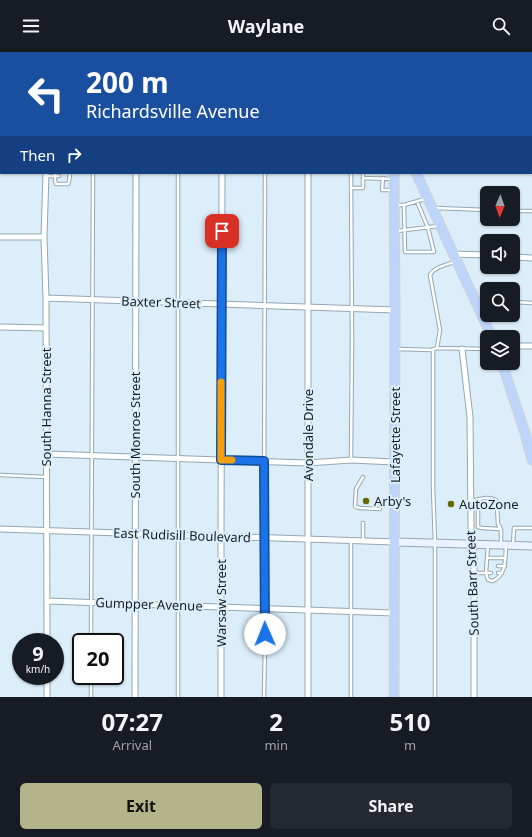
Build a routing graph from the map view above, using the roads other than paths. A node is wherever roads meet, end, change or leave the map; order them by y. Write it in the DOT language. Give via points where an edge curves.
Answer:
graph roads {
  1 [pos="46,174"];
  2 [pos="93,174"];
  3 [pos="136,174"];
  4 [pos="178,174"];
  5 [pos="222,174"];
  6 [pos="265,174"];
  7 [pos="308,174"];
  8 [pos="351,174"];
  9 [pos="363,174"];
  10 [pos="416,174"];
  11 [pos="55,175"];
  12 [pos="70,175"];
  13 [pos="59,176"];
  14 [pos="64,176"];
  15 [pos="394,176"];
  16 [pos="363,178"];
  17 [pos="383,178"];
  18 [pos="352,188"];
  19 [pos="394,190"];
  20 [pos="428,199"];
  21 [pos="417,202"];
  22 [pos="409,203"];
  23 [pos="399,205"];
  24 [pos="410,208"];
  25 [pos="432,208"];
  26 [pos="480,210"];
  27 [pos="520,211"];
  28 [pos="532,211"];
  29 [pos="440,226"];
  30 [pos="428,228"];
  31 [pos="404,230"];
  32 [pos="395,232"];
  33 [pos="0,237"];
  34 [pos="44,237"];
  35 [pos="480,255"];
  36 [pos="455,257"];
  37 [pos="520,257"];
  38 [pos="532,258"];
  39 [pos="46,298"];
  40 [pos="92,300"];
  41 [pos="135,301"];
  42 [pos="476,301"];
  43 [pos="480,301"];
  44 [pos="520,302"];
  45 [pos="178,303"];
  46 [pos="222,303"];
  47 [pos="532,303"];
  48 [pos="265,305"];
  49 [pos="308,307"];
  50 [pos="352,308"];
  51 [pos="395,310"];
  52 [pos="0,326"];
  53 [pos="46,328"];
  54 [pos="489,330"];
  55 [pos="520,346"];
  56 [pos="532,346"];
  57 [pos="437,348"];
  58 [pos="395,349"];
  59 [pos="433,349"];
  60 [pos="462,349"];
  61 [pos="480,349"];
  62 [pos="505,370"];
  63 [pos="528,433"];
  64 [pos="47,454"];
  65 [pos="92,455"];
  66 [pos="135,457"];
  67 [pos="178,458"];
  68 [pos="221,460"];
  69 [pos="351,460"];
  70 [pos="532,460"];
  71 [pos="264,461"];
  72 [pos="394,462"];
  73 [pos="308,463"];
  74 [pos="0,475"];
  75 [pos="47,477"];
  76 [pos="363,477"];
  77 [pos="478,500"];
  78 [pos="470,501"];
  79 [pos="380,509"];
  80 [pos="363,523"];
  81 [pos="532,528"];
  82 [pos="0,529"];
  83 [pos="501,529"];
  84 [pos="47,530"];
  85 [pos="92,532"];
  86 [pos="135,534"];
  87 [pos="178,535"];
  88 [pos="221,536"];
  89 [pos="264,538"];
  90 [pos="308,539"];
  91 [pos="351,540"];
  92 [pos="363,541"];
  93 [pos="395,542"];
  94 [pos="435,543"];
  95 [pos="473,544"];
  96 [pos="488,544"];
  97 [pos="507,545"];
  98 [pos="532,546"];
  99 [pos="488,558"];
  100 [pos="505,558"];
  101 [pos="487,566"];
  102 [pos="492,566"];
  103 [pos="498,566"];
  104 [pos="504,566"];
  105 [pos="474,573"];
  106 [pos="486,573"];
  107 [pos="491,573"];
  108 [pos="498,573"];
  109 [pos="502,573"];
  110 [pos="47,601"];
  111 [pos="91,602"];
  112 [pos="136,604"];
  113 [pos="178,605"];
  114 [pos="221,607"];
  115 [pos="264,608"];
  116 [pos="308,610"];
  117 [pos="351,611"];
  118 [pos="395,613"];
  119 [pos="47,633"];
  120 [pos="91,633"];
  121 [pos="47,685"];
  122 [pos="91,685"];
  123 [pos="47,697"];
  124 [pos="91,697"];
  125 [pos="135,697"];
  126 [pos="178,697"];
  127 [pos="221,697"];
  128 [pos="264,697"];
  129 [pos="308,697"];
  130 [pos="351,697"];
  131 [pos="394,697"];
  132 [pos="435,697"];
  133 [pos="474,697"];
  1 -- 11 [label="lane"];
  1 -- 34 [label="street, South Hanna Street"];
  2 -- 40 [label="lane"];
  3 -- 41 [label="street, South Monroe Street"];
  4 -- 45 [label="lane"];
  5 -- 46 [label="street, Warsaw Street"];
  6 -- 48 [label="lane"];
  7 -- 49 [label="street, Avondale Drive"];
  8 -- 18 [label="lane"];
  9 -- 16 [label="lane"];
  10 -- 20 [label="highway"];
  11 -- 12 [label="lane" via="56,184 66,185 69,183"];
  11 -- 13 [label="lane"];
  12 -- 14 [label="lane"];
  15 -- 17 [label="lane"];
  15 -- 19 [label="highway, Lafayette Street"];
  16 -- 17 [label="lane"];
  16 -- 18 [label="lane" via="363,188"];
  17 -- 19 [label="lane" via="382,190"];
  18 -- 50 [label="lane"];
  19 -- 23 [label="highway, Lafayette Street"];
  20 -- 21 [label="lane"];
  20 -- 25 [label="highway"];
  21 -- 22 [label="lane"];
  21 -- 30 [label="lane"];
  22 -- 23 [label="lane"];
  22 -- 24 [label="lane"];
  23 -- 31 [label="lane"];
  23 -- 32 [label="highway, Lafayette Street"];
  25 -- 26 [label="lane"];
  25 -- 29 [label="highway"];
  27 -- 28 [label="lane"];
  29 -- 30 [label="lane"];
  29 -- 36 [label="highway"];
  30 -- 31 [label="lane"];
  30 -- 31 [label="lane" via="434,252 405,252"];
  31 -- 32 [label="lane"];
  32 -- 51 [label="highway, Lafayette Street"];
  33 -- 34 [label="street"];
  34 -- 39 [label="street, South Hanna Street"];
  35 -- 36 [label="street"];
  36 -- 42 [label="highway"];
  36 -- 57 [label="lane" via="430,275 440,330"];
  37 -- 38 [label="street"];
  39 -- 40 [label="street, Baxter Street"];
  39 -- 53 [label="street, South Hanna Street"];
  40 -- 41 [label="street, Baxter Street"];
  40 -- 65 [label="lane"];
  41 -- 45 [label="street, Baxter Street"];
  41 -- 66 [label="street, South Monroe Street"];
  42 -- 43 [label="lane"];
  42 -- 54 [label="highway"];
  44 -- 47 [label="lane"];
  45 -- 46 [label="street, Baxter Street"];
  45 -- 67 [label="lane"];
  46 -- 48 [label="street, Baxter Street"];
  46 -- 68 [label="street, Warsaw Street"];
  48 -- 49 [label="street, Baxter Street"];
  48 -- 71 [label="lane"];
  49 -- 50 [label="street, Baxter Street"];
  49 -- 73 [label="street, Avondale Drive"];
  50 -- 51 [label="street, Baxter Street"];
  50 -- 69 [label="lane"];
  51 -- 58 [label="highway, Lafayette Street"];
  52 -- 53 [label="street"];
  53 -- 64 [label="street, South Hanna Street"];
  55 -- 56 [label="street"];
  57 -- 59 [label="lane"];
  57 -- 60 [label="lane"];
  58 -- 59 [label="lane"];
  58 -- 72 [label="highway, Lafayette Street"];
  59 -- 94 [label="lane" via="432,487"];
  60 -- 61 [label="lane"];
  60 -- 78 [label="street, South Barr Street" via="470,417"];
  62 -- 63 [label="highway"];
  63 -- 70 [label="highway"];
  64 -- 65 [label="street"];
  64 -- 75 [label="street, South Hanna Street"];
  65 -- 66 [label="street"];
  65 -- 85 [label="lane"];
  66 -- 67 [label="street"];
  66 -- 86 [label="street, South Monroe Street"];
  67 -- 68 [label="street"];
  67 -- 87 [label="lane"];
  68 -- 71 [label="street"];
  68 -- 88 [label="street, Warsaw Street"];
  69 -- 72 [label="street" via="363,463"];
  69 -- 73 [label="street"];
  71 -- 73 [label="street"];
  71 -- 89 [label="lane"];
  72 -- 93 [label="highway, Lafayette Street"];
  73 -- 90 [label="street, Avondale Drive"];
  74 -- 75 [label="lane"];
  75 -- 84 [label="street, South Hanna Street"];
  76 -- 79 [label="lane" via="356,489 355,506"];
  77 -- 78 [label="lane"];
  77 -- 83 [label="lane" via="496,500 498,524"];
  77 -- 83 [label="lane" via="478,527"];
  78 -- 95 [label="street, South Barr Street"];
  80 -- 92 [label="lane"];
  81 -- 97 [label="lane" via="514,528"];
  82 -- 84 [label="street, East Rudisill Boulevard"];
  83 -- 97 [label="lane"];
  84 -- 85 [label="street, East Rudisill Boulevard"];
  84 -- 110 [label="street, South Hanna Street"];
  85 -- 86 [label="street, East Rudisill Boulevard"];
  85 -- 111 [label="lane"];
  86 -- 87 [label="street, East Rudisill Boulevard"];
  86 -- 112 [label="street, South Monroe Street"];
  87 -- 88 [label="street, East Rudisill Boulevard"];
  87 -- 113 [label="lane"];
  88 -- 89 [label="street, East Rudisill Boulevard"];
  88 -- 114 [label="street, Warsaw Street"];
  89 -- 90 [label="street, East Rudisill Boulevard"];
  89 -- 115 [label="lane"];
  90 -- 91 [label="street, East Rudisill Boulevard"];
  90 -- 116 [label="street, Avondale Drive"];
  91 -- 92 [label="street, East Rudisill Boulevard"];
  91 -- 117 [label="lane"];
  92 -- 93 [label="street, East Rudisill Boulevard"];
  93 -- 94 [label="street, East Rudisill Boulevard"];
  93 -- 118 [label="highway, Lafayette Street"];
  94 -- 95 [label="street, East Rudisill Boulevard"];
  94 -- 132 [label="lane"];
  95 -- 96 [label="street, East Rudisill Boulevard"];
  95 -- 105 [label="street, South Barr Street"];
  96 -- 97 [label="street, East Rudisill Boulevard"];
  96 -- 99 [label="lane"];
  97 -- 98 [label="street, East Rudisill Boulevard"];
  97 -- 100 [label="lane"];
  99 -- 100 [label="lane"];
  99 -- 101 [label="lane"];
  100 -- 104 [label="lane"];
  101 -- 102 [label="lane"];
  101 -- 106 [label="lane"];
  103 -- 104 [label="lane"];
  104 -- 109 [label="lane"];
  105 -- 106 [label="lane"];
  105 -- 133 [label="street, South Barr Street"];
  106 -- 107 [label="lane"];
  106 -- 109 [label="lane" via="488,580 493,581"];
  108 -- 109 [label="lane"];
  110 -- 111 [label="street, Gumpper Avenue"];
  110 -- 119 [label="street, South Hanna Street"];
  111 -- 112 [label="street, Gumpper Avenue"];
  111 -- 120 [label="lane"];
  112 -- 113 [label="street, Gumpper Avenue"];
  112 -- 125 [label="street, South Monroe Street"];
  113 -- 114 [label="street, Gumpper Avenue"];
  113 -- 126 [label="lane"];
  114 -- 115 [label="street, Gumpper Avenue"];
  114 -- 127 [label="street, Warsaw Street"];
  115 -- 116 [label="street, Gumpper Avenue"];
  115 -- 128 [label="lane"];
  116 -- 117 [label="street, Gumpper Avenue"];
  116 -- 129 [label="street, Avondale Drive"];
  117 -- 118 [label="street, Gumpper Avenue"];
  117 -- 130 [label="lane"];
  118 -- 131 [label="highway, Lafayette Street"];
  121 -- 123 [label="street"];
  122 -- 124 [label="lane"];
}
